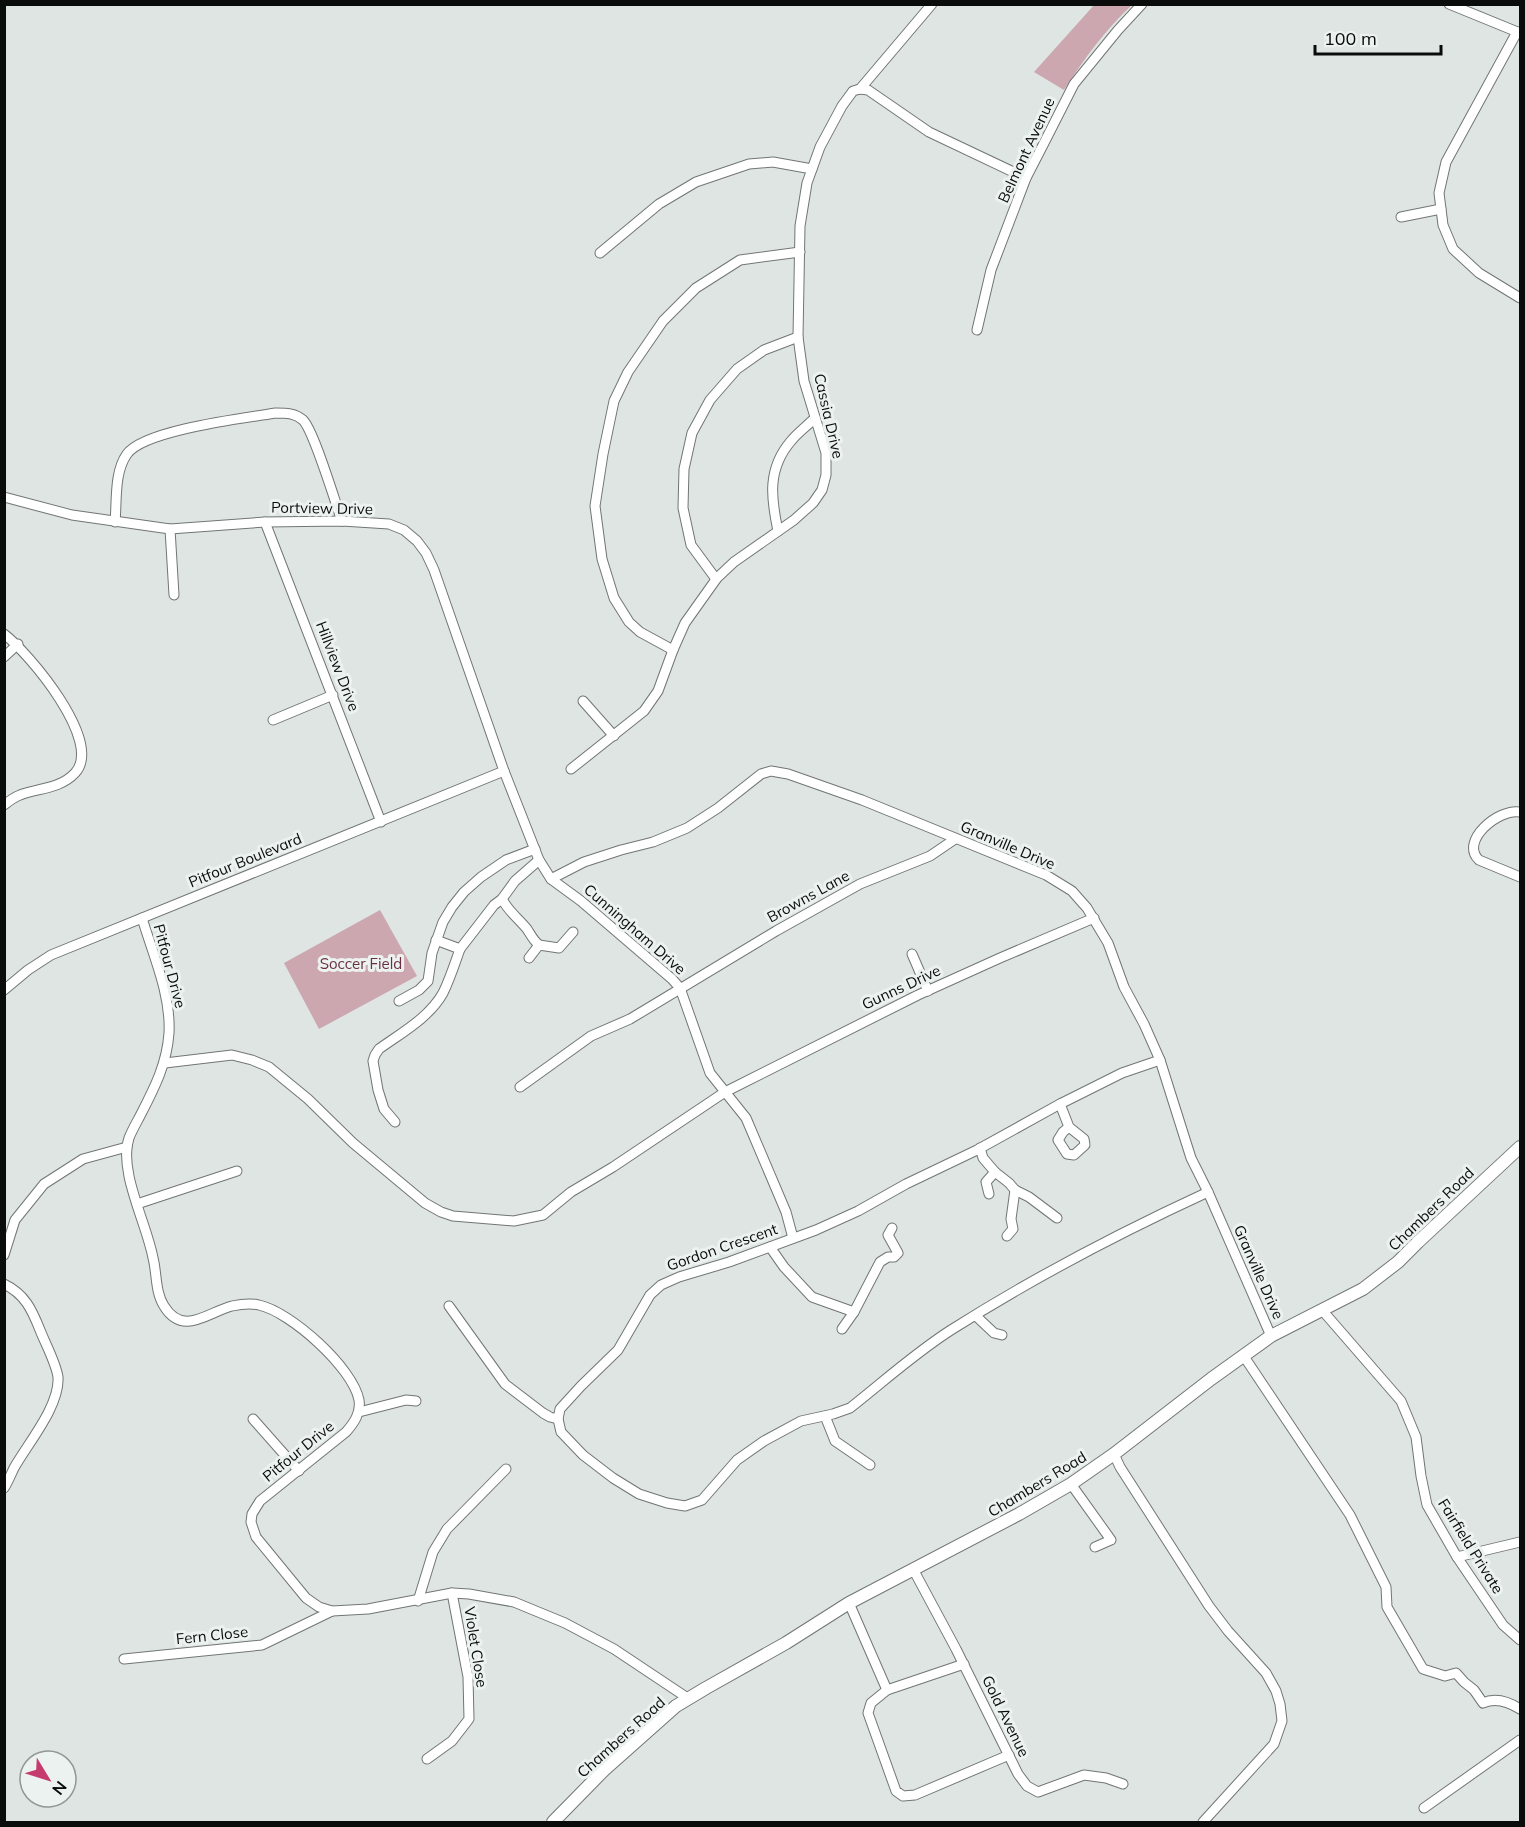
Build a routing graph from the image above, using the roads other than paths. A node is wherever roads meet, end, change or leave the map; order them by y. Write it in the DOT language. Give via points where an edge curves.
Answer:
graph roads {
  1 [pos="932,4"];
  2 [pos="1142,4"];
  3 [pos="1449,4"];
  4 [pos="1519,33"];
  5 [pos="860,89"];
  6 [pos="812,169"];
  7 [pos="1026,178"];
  8 [pos="1441,209"];
  9 [pos="1401,217"];
  10 [pos="800,252"];
  11 [pos="600,253"];
  12 [pos="1521,298"];
  13 [pos="977,330"];
  14 [pos="798,337"];
  15 [pos="815,418"];
  16 [pos="4,497"];
  17 [pos="342,521"];
  18 [pos="115,522"];
  19 [pos="265,522"];
  20 [pos="170,529"];
  21 [pos="778,531"];
  22 [pos="716,579"];
  23 [pos="174,595"];
  24 [pos="4,634"];
  25 [pos="18,644"];
  26 [pos="673,650"];
  27 [pos="4,657"];
  28 [pos="333,695"];
  29 [pos="583,701"];
  30 [pos="273,720"];
  31 [pos="614,736"];
  32 [pos="571,769"];
  33 [pos="504,771"];
  34 [pos="4,805"];
  35 [pos="1521,812"];
  36 [pos="381,822"];
  37 [pos="955,839"];
  38 [pos="535,849"];
  39 [pos="539,860"];
  40 [pos="1521,878"];
  41 [pos="551,879"];
  42 [pos="502,899"];
  43 [pos="142,918"];
  44 [pos="1094,918"];
  45 [pos="573,932"];
  46 [pos="436,940"];
  47 [pos="539,945"];
  48 [pos="460,949"];
  49 [pos="912,954"];
  50 [pos="529,958"];
  51 [pos="680,988"];
  52 [pos="4,990"];
  53 [pos="928,991"];
  54 [pos="399,1001"];
  55 [pos="1160,1060"];
  56 [pos="165,1063"];
  57 [pos="520,1087"];
  58 [pos="725,1092"];
  59 [pos="1060,1104"];
  60 [pos="395,1122"];
  61 [pos="1069,1127"];
  62 [pos="127,1147"];
  63 [pos="1521,1147"];
  64 [pos="980,1148"];
  65 [pos="237,1171"];
  66 [pos="994,1172"];
  67 [pos="1016,1190"];
  68 [pos="1208,1192"];
  69 [pos="989,1194"];
  70 [pos="137,1204"];
  71 [pos="1057,1218"];
  72 [pos="892,1228"];
  73 [pos="1007,1236"];
  74 [pos="793,1238"];
  75 [pos="770,1247"];
  76 [pos="4,1255"];
  77 [pos="4,1284"];
  78 [pos="449,1306"];
  79 [pos="1322,1310"];
  80 [pos="854,1312"];
  81 [pos="976,1316"];
  82 [pos="842,1329"];
  83 [pos="1002,1335"];
  84 [pos="1271,1336"];
  85 [pos="1243,1355"];
  86 [pos="416,1401"];
  87 [pos="358,1412"];
  88 [pos="825,1416"];
  89 [pos="253,1419"];
  90 [pos="558,1419"];
  91 [pos="1114,1454"];
  92 [pos="870,1465"];
  93 [pos="506,1469"];
  94 [pos="299,1471"];
  95 [pos="1071,1484"];
  96 [pos="4,1488"];
  97 [pos="1521,1542"];
  98 [pos="1095,1547"];
  99 [pos="1457,1557"];
  100 [pos="913,1569"];
  101 [pos="452,1593"];
  102 [pos="417,1601"];
  103 [pos="849,1603"];
  104 [pos="332,1611"];
  105 [pos="1521,1640"];
  106 [pos="124,1659"];
  107 [pos="964,1664"];
  108 [pos="887,1690"];
  109 [pos="689,1699"];
  110 [pos="1521,1709"];
  111 [pos="1521,1740"];
  112 [pos="1010,1755"];
  113 [pos="427,1759"];
  114 [pos="1123,1785"];
  115 [pos="1424,1808"];
  116 [pos="553,1822"];
  117 [pos="1203,1822"];
  1 -- 5 [label="street, Cassia Drive"];
  2 -- 7 [label="street, Belmont Avenue" via="1074,84"];
  3 -- 4 [label="street"];
  4 -- 8 [label="street" via="1446,162 1439,193"];
  5 -- 6 [label="street, Cassia Drive" via="853,91 842,106"];
  5 -- 7 [label="street" via="875,94 929,132"];
  6 -- 10 [label="street, Cassia Drive" via="803,204"];
  6 -- 11 [label="street" via="773,162 749,164 696,182 659,204"];
  7 -- 13 [label="street, Belmont Avenue" via="991,270"];
  8 -- 9 [label="street"];
  8 -- 12 [label="street" via="1453,249 1479,273"];
  10 -- 14 [label="street, Cassia Drive"];
  10 -- 26 [label="street" via="740,260 696,288 663,321 628,372 614,401 595,506 602,559 614,598 629,622"];
  14 -- 15 [label="street, Cassia Drive" via="804,381"];
  14 -- 22 [label="street" via="764,350 737,369 710,400 692,433 684,469 682,508 691,545"];
  15 -- 21 [label="street" via="778,460 772,481"];
  15 -- 21 [label="street, Cassia Drive" via="825,453 822,490"];
  16 -- 18 [label="street, Portview Drive"];
  17 -- 18 [label="street" via="309,428 296,416 276,413 204,424 136,446 127,453 119,473"];
  17 -- 19 [label="street, Portview Drive"];
  17 -- 33 [label="street, Portview Drive" via="388,524 404,530 426,553"];
  18 -- 20 [label="street, Portview Drive"];
  19 -- 20 [label="street, Portview Drive"];
  19 -- 28 [label="street, Hillview Drive"];
  20 -- 23 [label="street"];
  21 -- 22 [label="street, Cassia Drive"];
  22 -- 26 [label="street, Cassia Drive" via="685,623"];
  24 -- 25 [label="street"];
  25 -- 27 [label="street"];
  25 -- 34 [label="street" via="75,724 81,757 77,771 66,780 19,795"];
  26 -- 31 [label="street, Cassia Drive" via="658,692 644,711"];
  28 -- 30 [label="street"];
  28 -- 36 [label="street, Hillview Drive"];
  29 -- 31 [label="street"];
  31 -- 32 [label="street, Cassia Drive"];
  33 -- 36 [label="street, Pitfour Boulevard"];
  33 -- 38 [label="street, Portview Drive"];
  35 -- 40 [label="street" via="1491,820 1473,846 1479,860"];
  36 -- 43 [label="street, Pitfour Boulevard"];
  37 -- 41 [label="street, Granville Drive" via="862,800 771,771 760,774 687,828 653,843 584,862"];
  37 -- 44 [label="street, Granville Drive" via="1046,875 1072,891"];
  37 -- 51 [label="street, Browns Lane" via="930,856 852,888"];
  38 -- 39 [label="street, Portview Drive"];
  38 -- 46 [label="street" via="506,860 473,885 452,907"];
  39 -- 41 [label="street, Portview Drive"];
  39 -- 42 [label="street"];
  41 -- 51 [label="street, Cunningham Drive"];
  42 -- 47 [label="street"];
  42 -- 48 [label="street"];
  43 -- 52 [label="street, Pitfour Boulevard" via="51,955"];
  43 -- 56 [label="street, Pitfour Drive" via="166,998 169,1034"];
  44 -- 53 [label="street, Gunns Drive"];
  44 -- 55 [label="street, Granville Drive"];
  45 -- 47 [label="street" via="559,948"];
  46 -- 48 [label="street"];
  46 -- 54 [label="street" via="428,981"];
  47 -- 50 [label="street"];
  48 -- 60 [label="street" via="442,994 431,1010 375,1054 378,1090 384,1109"];
  49 -- 53 [label="street"];
  51 -- 57 [label="street, Browns Lane" via="630,1019 591,1036"];
  51 -- 58 [label="street, Cunningham Drive" via="710,1073"];
  53 -- 58 [label="street, Gunns Drive"];
  55 -- 59 [label="street, Gordon Crescent" via="1122,1073"];
  55 -- 68 [label="street, Granville Drive" via="1191,1158"];
  56 -- 58 [label="street, Gunns Drive" via="232,1055 269,1067 425,1203 453,1216 514,1221 543,1215 571,1192"];
  56 -- 62 [label="street, Pitfour Drive"];
  58 -- 74 [label="street, Cunningham Drive" via="746,1118"];
  59 -- 61 [label="street"];
  59 -- 64 [label="street, Gordon Crescent"];
  62 -- 70 [label="street, Pitfour Drive"];
  62 -- 76 [label="street" via="83,1159 44,1184 15,1220"];
  63 -- 79 [label="street, Chambers Road" via="1398,1262 1363,1289"];
  64 -- 66 [label="street"];
  64 -- 74 [label="street, Gordon Crescent" via="858,1211"];
  65 -- 70 [label="street"];
  66 -- 67 [label="street"];
  66 -- 69 [label="street" via="986,1182"];
  67 -- 71 [label="street"];
  67 -- 73 [label="street" via="1013,1229"];
  68 -- 81 [label="street" via="1057,1267"];
  68 -- 84 [label="street, Granville Drive"];
  70 -- 87 [label="street, Pitfour Drive" via="153,1256 159,1294 173,1317 182,1322 196,1321 231,1306 250,1304 283,1315 314,1337 339,1365 355,1389"];
  72 -- 80 [label="street" via="888,1235 898,1253 880,1262"];
  74 -- 75 [label="street, Gordon Crescent"];
  75 -- 80 [label="street" via="812,1297"];
  75 -- 90 [label="street, Gordon Crescent" via="661,1285 650,1295 618,1350 560,1409"];
  77 -- 96 [label="street" via="14,1288 33,1313 57,1375 58,1389 54,1403"];
  78 -- 90 [label="street" via="505,1384 550,1418"];
  79 -- 84 [label="street, Chambers Road"];
  79 -- 99 [label="street, Fairfield Private" via="1401,1401 1416,1437 1427,1505"];
  80 -- 82 [label="street"];
  81 -- 83 [label="street" via="994,1333"];
  81 -- 88 [label="street" via="950,1331 850,1408"];
  84 -- 85 [label="street, Chambers Road"];
  85 -- 91 [label="street, Chambers Road"];
  85 -- 110 [label="street" via="1350,1515 1386,1587 1387,1607 1423,1669 1445,1676 1456,1673 1483,1704 1489,1700 1509,1702"];
  86 -- 87 [label="street"];
  87 -- 94 [label="street, Pitfour Drive" via="346,1432"];
  88 -- 90 [label="street" via="801,1420 764,1442 737,1460 702,1500 685,1506 639,1494 613,1478 561,1432"];
  88 -- 92 [label="street" via="835,1441"];
  89 -- 94 [label="street"];
  91 -- 95 [label="street, Chambers Road"];
  91 -- 117 [label="street" via="1209,1606 1266,1673 1280,1704 1282,1720 1274,1744"];
  93 -- 102 [label="street" via="447,1529 433,1552"];
  94 -- 104 [label="street, Pitfour Drive" via="255,1507 252,1530 306,1598"];
  95 -- 98 [label="street" via="1111,1540"];
  95 -- 100 [label="street, Chambers Road"];
  97 -- 99 [label="street"];
  99 -- 105 [label="street, Fairfield Private" via="1503,1625"];
  100 -- 103 [label="street, Chambers Road"];
  100 -- 107 [label="street, Gold Avenue"];
  101 -- 102 [label="street"];
  101 -- 109 [label="street" via="514,1602 566,1623 614,1649"];
  101 -- 113 [label="street, Violet Close" via="468,1677 469,1719 452,1741"];
  102 -- 104 [label="street"];
  103 -- 108 [label="street"];
  103 -- 109 [label="street, Chambers Road"];
  104 -- 106 [label="street, Fern Close" via="262,1645"];
  107 -- 108 [label="street"];
  107 -- 112 [label="street, Gold Avenue"];
  108 -- 112 [label="street" via="871,1703 868,1713 896,1791 903,1796 915,1795"];
  109 -- 116 [label="street, Chambers Road" via="604,1770"];
  111 -- 115 [label="street"];
  112 -- 114 [label="street, Gold Avenue" via="1027,1786 1038,1792 1084,1775"];
}
